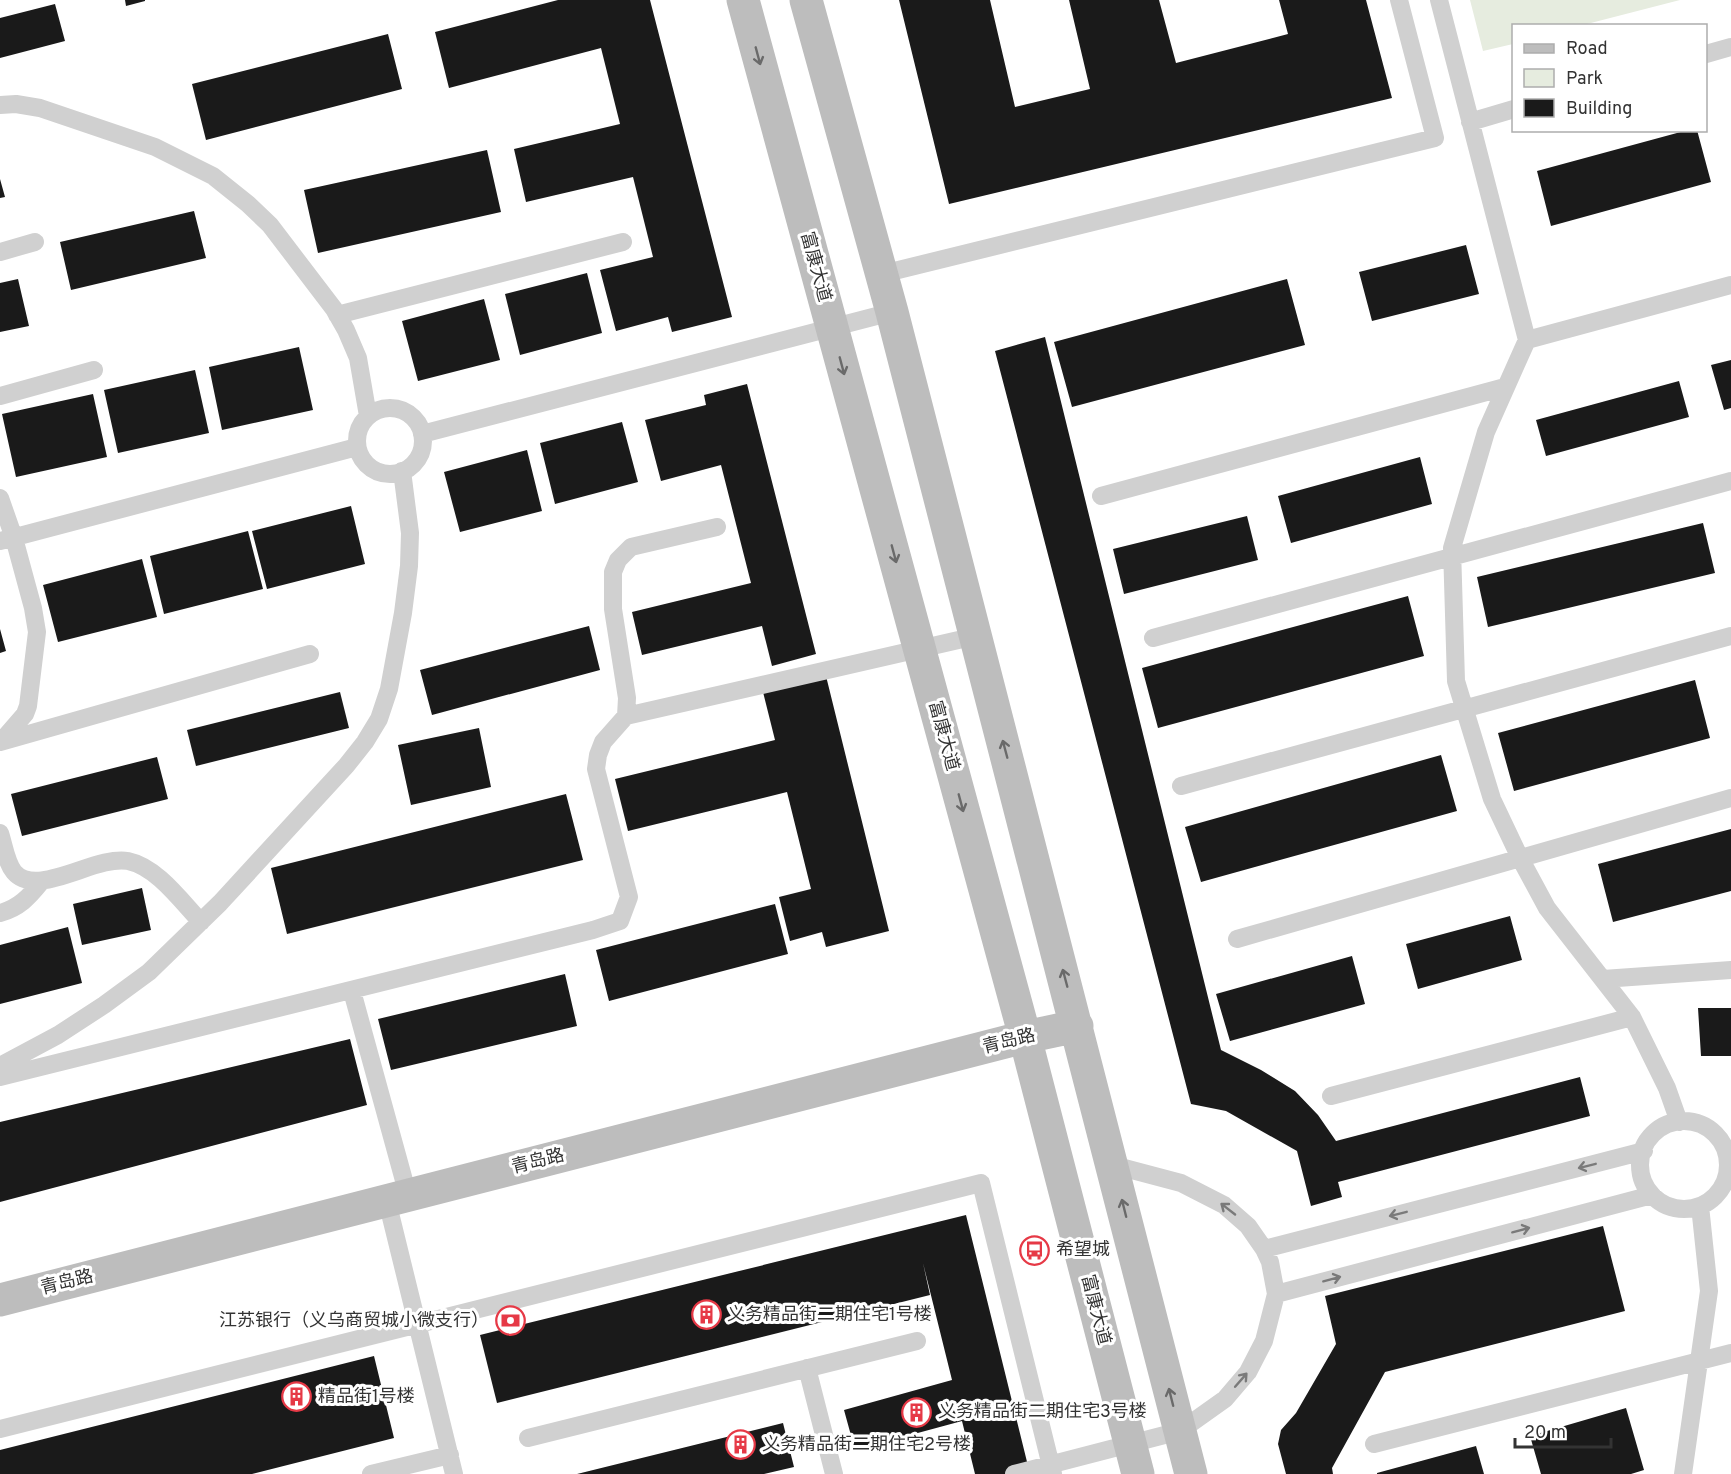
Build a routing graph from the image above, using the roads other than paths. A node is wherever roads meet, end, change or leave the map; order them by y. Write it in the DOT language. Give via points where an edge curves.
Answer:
graph roads {
  1 [pos="743,0"];
  2 [pos="806,0"];
  3 [pos="1399,0"];
  4 [pos="1438,0"];
  5 [pos="1731,47"];
  6 [pos="1707,54"];
  7 [pos="0,105"];
  8 [pos="1512,110"];
  9 [pos="1470,122"];
  10 [pos="35,242"];
  11 [pos="623,242"];
  12 [pos="0,252"];
  13 [pos="882,274"];
  14 [pos="1731,285"];
  15 [pos="892,312"];
  16 [pos="337,315"];
  17 [pos="832,328"];
  18 [pos="1527,340"];
  19 [pos="94,370"];
  20 [pos="1505,387"];
  21 [pos="0,396"];
  22 [pos="368,416"];
  23 [pos="422,434"];
  24 [pos="357,447"];
  25 [pos="402,471"];
  26 [pos="1731,481"];
  27 [pos="1101,496"];
  28 [pos="0,498"];
  29 [pos="717,527"];
  30 [pos="7,539"];
  31 [pos="1453,556"];
  32 [pos="976,636"];
  33 [pos="1731,636"];
  34 [pos="1153,638"];
  35 [pos="919,648"];
  36 [pos="310,654"];
  37 [pos="1464,708"];
  38 [pos="626,716"];
  39 [pos="0,742"];
  40 [pos="1181,786"];
  41 [pos="1731,798"];
  42 [pos="0,833"];
  43 [pos="1520,858"];
  44 [pos="41,882"];
  45 [pos="0,914"];
  46 [pos="201,922"];
  47 [pos="1237,939"];
  48 [pos="1731,970"];
  49 [pos="1603,979"];
  50 [pos="352,991"];
  51 [pos="1632,1017"];
  52 [pos="1077,1026"];
  53 [pos="1025,1037"];
  54 [pos="0,1066"];
  55 [pos="0,1077"];
  56 [pos="1331,1096"];
  57 [pos="1679,1122"];
  58 [pos="1644,1151"];
  59 [pos="1729,1156"];
  60 [pos="1113,1165"];
  61 [pos="1653,1195"];
  62 [pos="397,1198"];
  63 [pos="1700,1206"];
  64 [pos="1264,1249"];
  65 [pos="1276,1294"];
  66 [pos="0,1300"];
  67 [pos="417,1324"];
  68 [pos="917,1341"];
  69 [pos="1731,1353"];
  70 [pos="1698,1361"];
  71 [pos="807,1368"];
  72 [pos="0,1429"];
  73 [pos="1180,1431"];
  74 [pos="528,1438"];
  75 [pos="1374,1444"];
  76 [pos="450,1455"];
  77 [pos="1134,1459"];
  78 [pos="1052,1469"];
  79 [pos="371,1474"];
  80 [pos="454,1474"];
  81 [pos="834,1474"];
  82 [pos="1014,1474"];
  83 [pos="1191,1474"];
  84 [pos="1683,1474"];
  1 -- 17 [label="street, 富康大道, one-way"];
  2 -- 13 [label="street"];
  3 -- 13 [label="lane" via="1435,138"];
  4 -- 9 [label="lane"];
  5 -- 6 [label="lane"];
  7 -- 16 [label="lane" via="16,104 67,116 155,147 213,176 270,225"];
  8 -- 9 [label="lane"];
  9 -- 18 [label="lane"];
  10 -- 12 [label="lane"];
  11 -- 16 [label="lane"];
  13 -- 15 [label="street"];
  14 -- 18 [label="lane"];
  15 -- 17 [label="lane"];
  15 -- 32 [label="street"];
  16 -- 22 [label="lane" via="358,357"];
  17 -- 23 [label="lane"];
  17 -- 35 [label="street, 富康大道, one-way"];
  18 -- 20 [label="lane"];
  19 -- 21 [label="lane"];
  20 -- 27 [label="lane"];
  20 -- 31 [label="lane" via="1486,432 1452,548"];
  22 -- 23 [label="lane" via="388,408 408,412"];
  22 -- 24 [label="lane" via="357,436"];
  23 -- 25 [label="lane" via="418,458"];
  24 -- 25 [label="lane" via="369,466 379,472"];
  24 -- 30 [label="lane"];
  25 -- 46 [label="lane" via="410,533 409,566 404,613 379,719 346,766"];
  26 -- 31 [label="lane"];
  28 -- 30 [label="lane"];
  29 -- 38 [label="lane" via="631,547 618,560 613,572 612,609 626,689"];
  30 -- 39 [label="lane" via="33,608 37,632 28,706"];
  31 -- 34 [label="lane"];
  31 -- 37 [label="lane" via="1456,681"];
  32 -- 35 [label="lane"];
  52 -- 32 [label="street, one-way"];
  33 -- 37 [label="lane"];
  35 -- 38 [label="lane"];
  35 -- 53 [label="street, 富康大道, one-way"];
  36 -- 39 [label="lane"];
  37 -- 40 [label="lane"];
  37 -- 43 [label="lane" via="1492,799"];
  38 -- 50 [label="lane" via="603,742 596,769 629,897 620,921"];
  41 -- 43 [label="lane"];
  42 -- 44 [label="lane" via="15,873"];
  43 -- 47 [label="lane"];
  43 -- 49 [label="lane" via="1547,908"];
  44 -- 45 [label="lane" via="26,901"];
  44 -- 46 [label="lane" via="91,866 129,861 160,880"];
  46 -- 54 [label="lane" via="149,972 113,999"];
  48 -- 49 [label="lane"];
  49 -- 51 [label="lane"];
  50 -- 55 [label="lane"];
  50 -- 62 [label="lane"];
  51 -- 56 [label="lane"];
  51 -- 57 [label="lane"];
  52 -- 53 [label="street, 青岛路"];
  52 -- 60 [label="street"];
  53 -- 62 [label="street, 青岛路"];
  53 -- 77 [label="street, 富康大道"];
  57 -- 58 [label="lane" via="1653,1135"];
  57 -- 59 [label="lane" via="1705,1127 1715,1134"];
  58 -- 61 [label="lane" via="1641,1176"];
  58 -- 64 [label="lane, one-way"];
  59 -- 63 [label="lane" via="1719,1192"];
  64 -- 60 [label="lane, one-way" via="1248,1226 1224,1205 1181,1183"];
  73 -- 60 [label="street, one-way"];
  61 -- 63 [label="lane" via="1670,1207"];
  65 -- 61 [label="lane, one-way"];
  62 -- 66 [label="street, 青岛路"];
  62 -- 67 [label="lane"];
  63 -- 70 [label="lane" via="1709,1291"];
  64 -- 65 [label="lane"];
  73 -- 65 [label="lane, one-way" via="1225,1399 1248,1372 1264,1341"];
  67 -- 72 [label="lane"];
  67 -- 76 [label="lane"];
  67 -- 78 [label="lane" via="981,1183"];
  68 -- 71 [label="lane"];
  69 -- 70 [label="lane"];
  70 -- 75 [label="lane"];
  70 -- 84 [label="lane"];
  71 -- 74 [label="lane"];
  71 -- 81 [label="lane"];
  73 -- 77 [label="lane"];
  73 -- 83 [label="street"];
  76 -- 79 [label="lane"];
  76 -- 80 [label="lane"];
  77 -- 78 [label="lane"];
  78 -- 82 [label="lane"];
}
